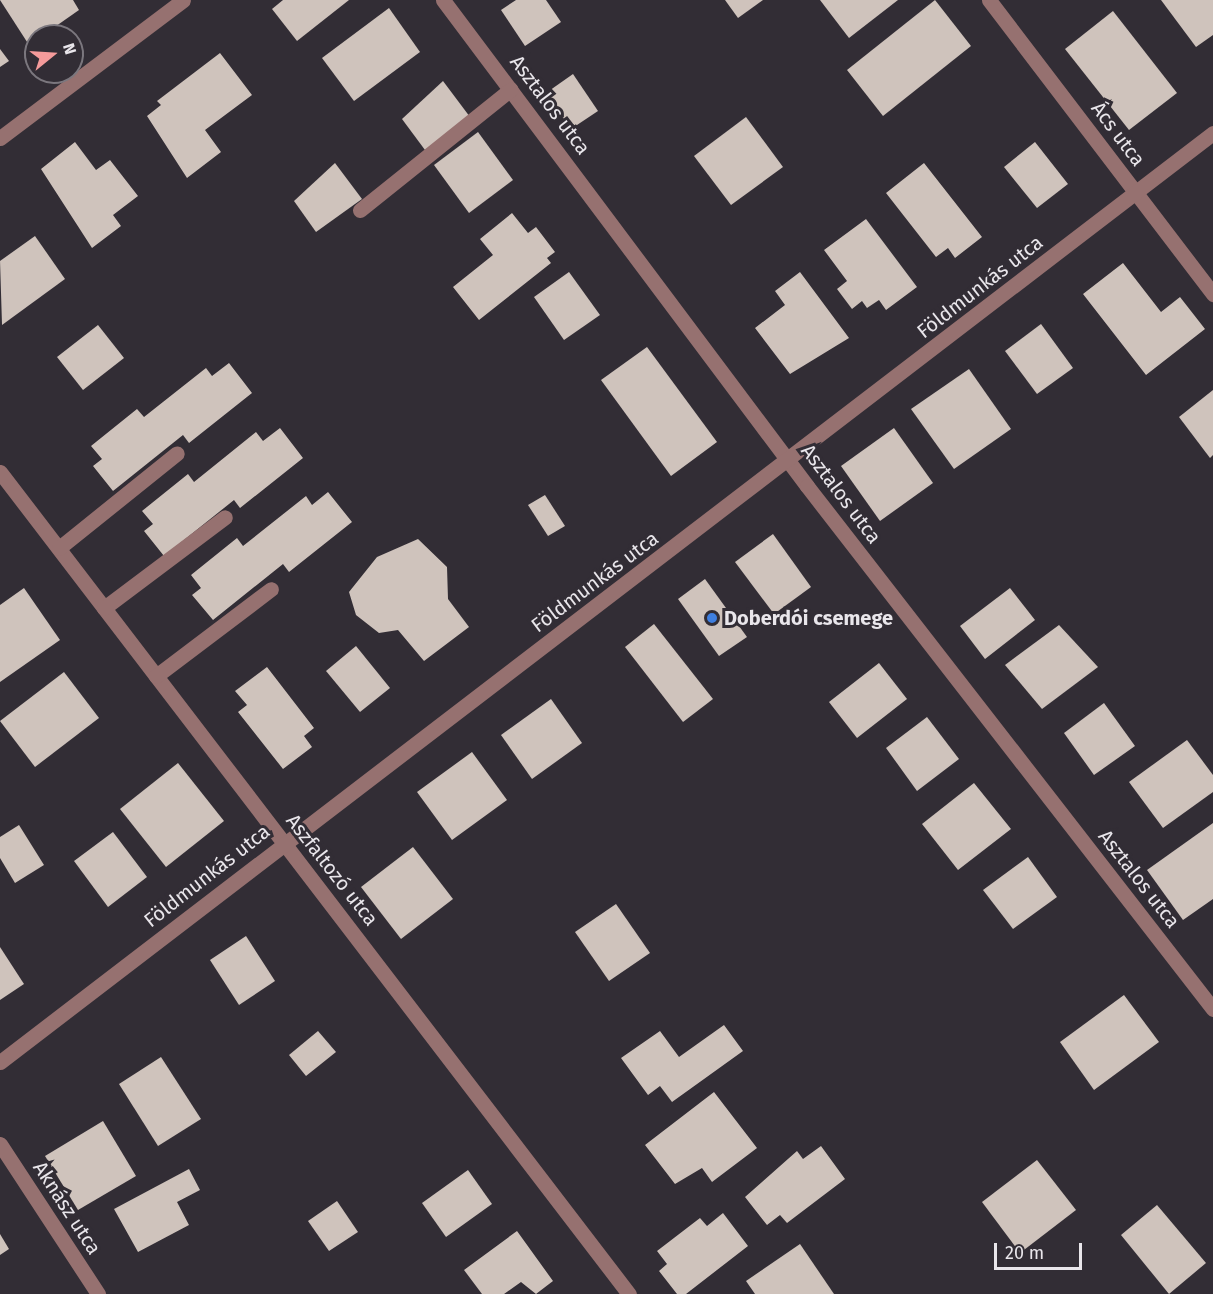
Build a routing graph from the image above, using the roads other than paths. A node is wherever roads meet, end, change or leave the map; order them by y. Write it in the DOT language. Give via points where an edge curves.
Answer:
graph roads {
  1 [pos="183,0"];
  2 [pos="443,0"];
  3 [pos="989,0"];
  4 [pos="511,89"];
  5 [pos="1213,133"];
  6 [pos="0,138"];
  7 [pos="1136,193"];
  8 [pos="360,210"];
  9 [pos="1213,294"];
  10 [pos="177,453"];
  11 [pos="790,461"];
  12 [pos="0,472"];
  13 [pos="225,517"];
  14 [pos="58,548"];
  15 [pos="271,589"];
  16 [pos="104,608"];
  17 [pos="156,676"];
  18 [pos="285,842"];
  19 [pos="1213,1009"];
  20 [pos="0,1062"];
  21 [pos="0,1144"];
  22 [pos="98,1294"];
  23 [pos="629,1294"];
  1 -- 6 [label="street"];
  2 -- 4 [label="street, Asztalos utca"];
  3 -- 7 [label="street, Ács utca"];
  4 -- 8 [label="street"];
  4 -- 11 [label="street, Asztalos utca"];
  5 -- 7 [label="street, Földmunkás utca"];
  7 -- 9 [label="street, Ács utca"];
  7 -- 11 [label="street, Földmunkás utca"];
  10 -- 14 [label="street"];
  11 -- 18 [label="street, Földmunkás utca"];
  11 -- 19 [label="street, Asztalos utca"];
  12 -- 14 [label="street, Aszfaltozó utca"];
  13 -- 16 [label="street"];
  14 -- 16 [label="street, Aszfaltozó utca"];
  15 -- 17 [label="street"];
  16 -- 17 [label="street, Aszfaltozó utca"];
  17 -- 18 [label="street, Aszfaltozó utca"];
  18 -- 20 [label="street, Földmunkás utca"];
  18 -- 23 [label="street, Aszfaltozó utca"];
  21 -- 22 [label="street, Aknász utca"];
}
